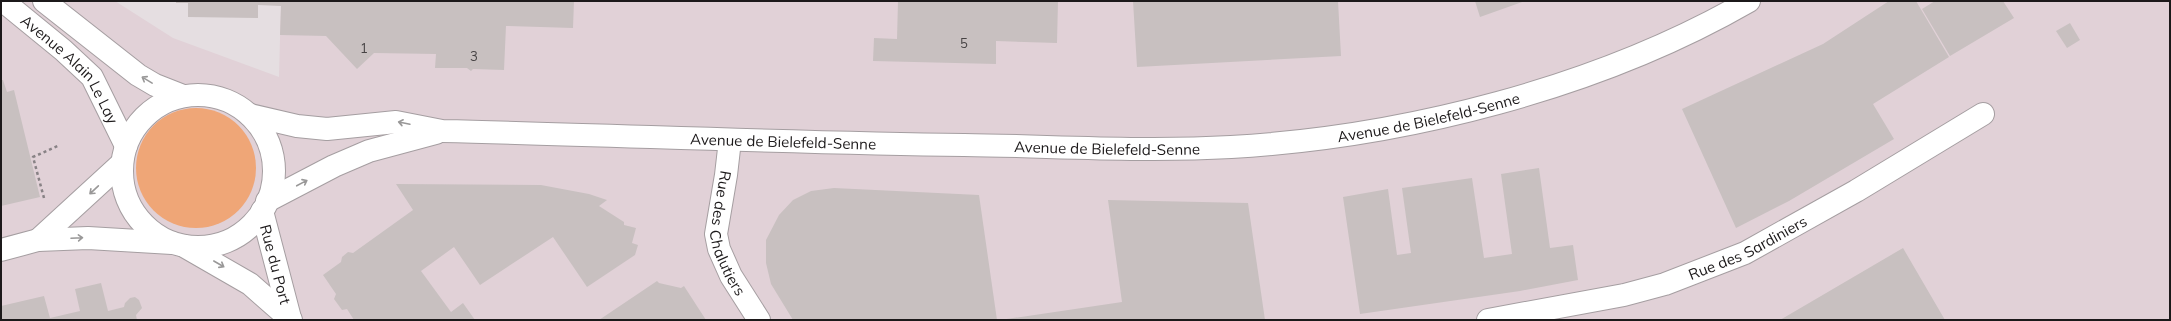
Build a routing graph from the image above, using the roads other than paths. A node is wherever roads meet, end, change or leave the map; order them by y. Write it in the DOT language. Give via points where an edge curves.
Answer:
graph roads {
  1 [pos="3,1"];
  2 [pos="44,1"];
  3 [pos="1749,1"];
  4 [pos="183,96"];
  5 [pos="1982,114"];
  6 [pos="250,115"];
  7 [pos="442,131"];
  8 [pos="730,140"];
  9 [pos="124,154"];
  10 [pos="265,206"];
  11 [pos="38,240"];
  12 [pos="178,244"];
  13 [pos="1,250"];
  14 [pos="290,319"];
  15 [pos="759,320"];
  16 [pos="1488,320"];
  1 -- 9 [label="main road, Avenue Alain Le Lay" via="92,77"];
  4 -- 2 [label="main road, Avenue Alain Le Lay, one-way" via="155,85 138,74"];
  3 -- 8 [label="main road, Avenue de Bielefeld-Senne" via="1620,61 1540,90 1416,122 1325,138 1228,147 1166,148"];
  4 -- 6 [label="main road" via="201,95 218,98"];
  4 -- 9 [label="main road" via="164,102 148,113 134,128"];
  5 -- 16 [label="main road, Rue des Sardiniers" via="1856,191 1746,253 1684,277 1624,295"];
  7 -- 6 [label="main road, Avenue de Bielefeld-Senne, one-way" via="396,122 327,129 298,126"];
  6 -- 10 [label="main road" via="264,133 272,155 274,178"];
  7 -- 8 [label="main road, Avenue de Bielefeld-Senne"];
  10 -- 7 [label="main road, Avenue de Bielefeld-Senne, one-way" via="334,166 370,151"];
  8 -- 15 [label="main road, Rue des Chalutiers" via="716,234 719,249 731,276"];
  9 -- 11 [label="main road, one-way"];
  9 -- 12 [label="main road" via="125,193 134,211 152,230"];
  10 -- 12 [label="main road" via="242,232 226,241 199,247"];
  10 -- 14 [label="main road, Rue du Port"];
  11 -- 12 [label="main road, one-way" via="88,238"];
  11 -- 13 [label="main road"];
  12 -- 14 [label="main road, one-way" via="250,284"];
}
